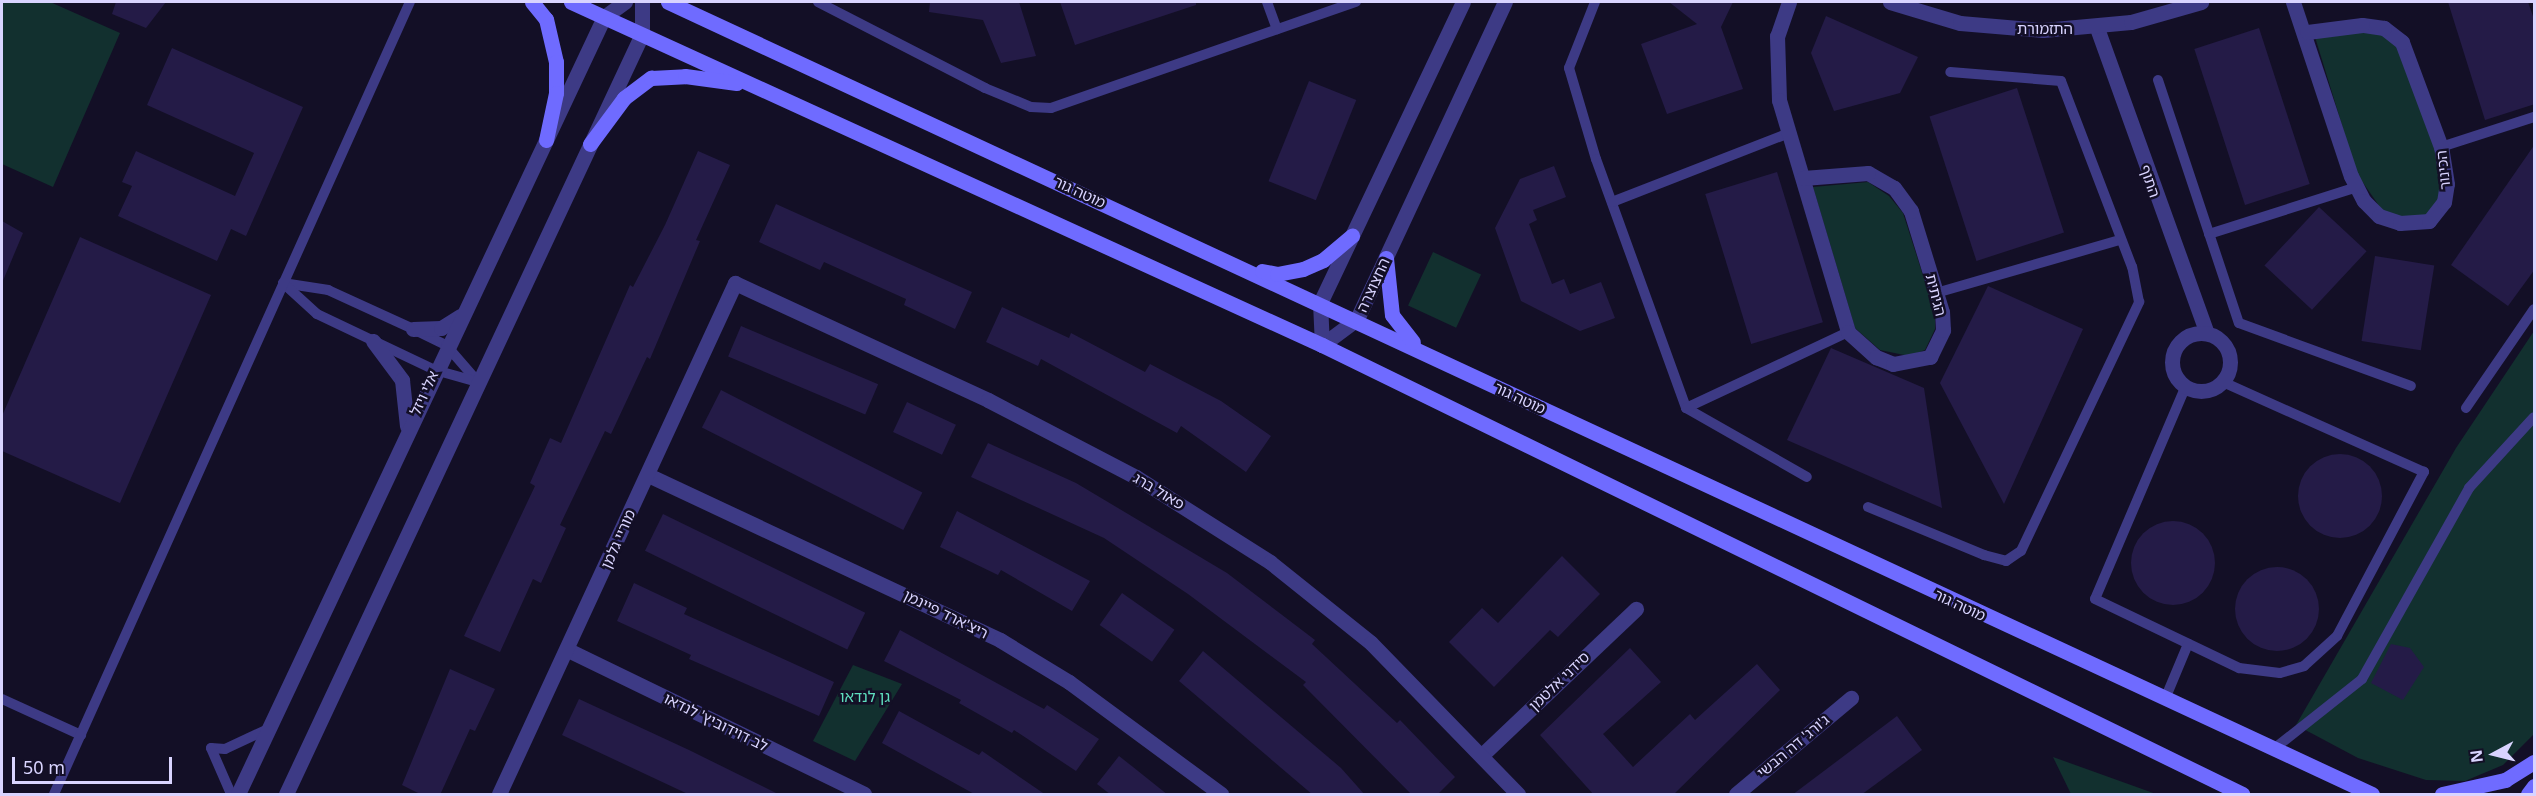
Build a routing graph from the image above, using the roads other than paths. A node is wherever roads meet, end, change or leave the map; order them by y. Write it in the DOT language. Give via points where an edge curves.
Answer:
graph roads {
  1 [pos="410,2"];
  2 [pos="532,2"];
  3 [pos="571,2"];
  4 [pos="626,2"];
  5 [pos="642,2"];
  6 [pos="668,2"];
  7 [pos="818,2"];
  8 [pos="1267,2"];
  9 [pos="1356,2"];
  10 [pos="1462,2"];
  11 [pos="1505,2"];
  12 [pos="1595,2"];
  13 [pos="1789,2"];
  14 [pos="1890,2"];
  15 [pos="2201,2"];
  16 [pos="2293,2"];
  17 [pos="604,16"];
  18 [pos="2097,28"];
  19 [pos="1277,29"];
  20 [pos="2307,32"];
  21 [pos="642,34"];
  22 [pos="1950,72"];
  23 [pos="2158,80"];
  24 [pos="754,86"];
  25 [pos="2535,117"];
  26 [pos="1789,133"];
  27 [pos="546,140"];
  28 [pos="590,144"];
  29 [pos="2441,147"];
  30 [pos="1803,178"];
  31 [pos="2357,187"];
  32 [pos="1612,202"];
  33 [pos="2209,234"];
  34 [pos="1352,236"];
  35 [pos="2120,240"];
  36 [pos="1386,258"];
  37 [pos="1243,267"];
  38 [pos="283,283"];
  39 [pos="735,283"];
  40 [pos="1936,293"];
  41 [pos="1320,303"];
  42 [pos="2535,309"];
  43 [pos="460,316"];
  44 [pos="1357,320"];
  45 [pos="413,329"];
  46 [pos="1848,332"];
  47 [pos="2207,333"];
  48 [pos="373,341"];
  49 [pos="446,345"];
  50 [pos="1322,345"];
  51 [pos="1424,352"];
  52 [pos="435,370"];
  53 [pos="478,382"];
  54 [pos="2223,382"];
  55 [pos="2411,386"];
  56 [pos="2185,387"];
  57 [pos="1686,408"];
  58 [pos="2466,408"];
  59 [pos="2535,417"];
  60 [pos="406,432"];
  61 [pos="648,475"];
  62 [pos="1807,477"];
  63 [pos="1868,507"];
  64 [pos="1636,609"];
  65 [pos="2188,644"];
  66 [pos="568,651"];
  67 [pos="1851,698"];
  68 [pos="2,699"];
  69 [pos="2165,699"];
  70 [pos="270,728"];
  71 [pos="81,735"];
  72 [pos="2275,748"];
  73 [pos="1483,754"];
  74 [pos="2535,762"];
  75 [pos="2535,786"];
  76 [pos="54,795"];
  77 [pos="231,795"];
  78 [pos="238,795"];
  79 [pos="286,795"];
  80 [pos="499,795"];
  81 [pos="864,795"];
  82 [pos="1221,795"];
  83 [pos="1518,795"];
  84 [pos="1736,795"];
  85 [pos="2242,795"];
  86 [pos="2372,795"];
  87 [pos="2442,795"];
  88 [pos="2528,795"];
  1 -- 38 [label="lane"];
  2 -- 27 [label="main road" via="546,19 556,62 556,93"];
  3 -- 17 [label="main road"];
  4 -- 17 [label="street"];
  5 -- 21 [label="street"];
  6 -- 37 [label="main road, מוטה גור"];
  7 -- 19 [label="lane" via="984,88 1031,107 1070,102"];
  8 -- 19 [label="lane"];
  9 -- 19 [label="lane"];
  10 -- 34 [label="street"];
  11 -- 36 [label="street, החצוצרה"];
  12 -- 32 [label="lane" via="1569,68"];
  13 -- 26 [label="street" via="1777,36 1776,62 1779,100"];
  14 -- 18 [label="street, התזמורת" via="1960,23 1999,28"];
  15 -- 18 [label="street, התזמורת"];
  16 -- 20 [label="street, הכינור"];
  17 -- 21 [label="main road"];
  17 -- 27 [label="street, אלי ויזל"];
  18 -- 47 [label="street, התוף"];
  20 -- 29 [label="street, הכינור" via="2373,26 2384,28 2402,42"];
  20 -- 31 [label="street, הכינור"];
  21 -- 24 [label="main road"];
  21 -- 28 [label="street"];
  22 -- 35 [label="lane" via="2061,81"];
  23 -- 33 [label="lane"];
  24 -- 28 [label="main road" via="685,76 651,78 624,98"];
  24 -- 50 [label="main road"];
  25 -- 29 [label="lane"];
  26 -- 30 [label="street"];
  26 -- 32 [label="lane"];
  27 -- 43 [label="street, אלי ויזל"];
  28 -- 53 [label="street"];
  29 -- 31 [label="street, הכינור" via="2447,184 2444,202 2429,221 2400,223 2379,216"];
  30 -- 40 [label="street, הגיתית" via="1868,173 1894,188 1911,211"];
  30 -- 46 [label="street"];
  31 -- 33 [label="lane"];
  32 -- 57 [label="lane"];
  33 -- 55 [label="lane" via="2239,323"];
  34 -- 37 [label="main road" via="1323,261 1303,269 1277,274"];
  34 -- 41 [label="street"];
  35 -- 40 [label="lane"];
  35 -- 63 [label="lane" via="2133,267 2139,302 2021,551 2006,561 1984,555"];
  36 -- 44 [label="street, החצוצרה"];
  36 -- 51 [label="main road" via="1392,315"];
  37 -- 41 [label="main road, מוטה גור"];
  38 -- 45 [label="lane" via="328,290"];
  38 -- 48 [label="lane" via="317,314"];
  38 -- 71 [label="lane"];
  39 -- 61 [label="street, מוריי גלמן"];
  39 -- 73 [label="street, פאול ברג" via="988,400 1192,512 1325,604"];
  40 -- 46 [label="street, הגיתית" via="1943,330 1930,357 1893,364 1876,357"];
  41 -- 44 [label="main road, מוטה גור"];
  41 -- 50 [label="street"];
  42 -- 58 [label="lane"];
  43 -- 45 [label="street" via="441,328"];
  43 -- 49 [label="street, אלי ויזל"];
  44 -- 50 [label="street, החצוצרה"];
  44 -- 51 [label="main road, מוטה גור"];
  45 -- 49 [label="lane"];
  46 -- 57 [label="lane"];
  47 -- 54 [label="street" via="2229,352 2229,373"];
  47 -- 56 [label="street" via="2191,334 2175,347 2173,372"];
  48 -- 52 [label="lane"];
  48 -- 60 [label="street" via="402,380"];
  49 -- 52 [label="street, אלי ויזל"];
  49 -- 53 [label="lane"];
  50 -- 85 [label="main road"];
  51 -- 69 [label="main road, מוטה גור"];
  52 -- 53 [label="lane"];
  52 -- 60 [label="street, אלי ויזל"];
  53 -- 79 [label="street"];
  54 -- 56 [label="street" via="2205,392"];
  54 -- 65 [label="lane" via="2424,472 2337,636 2304,666 2280,673 2239,668"];
  56 -- 65 [label="lane" via="2094,599"];
  57 -- 62 [label="lane"];
  59 -- 72 [label="lane" via="2469,488 2362,679"];
  60 -- 70 [label="street, אלי ויזל"];
  61 -- 66 [label="street, מוריי גלמן"];
  61 -- 82 [label="street, ריצ'ארד פיינמן" via="1000,640 1077,688"];
  64 -- 73 [label="street, סידני אלטמן"];
  65 -- 69 [label="lane"];
  66 -- 80 [label="street, מוריי גלמן"];
  66 -- 81 [label="street, לב דוידוביץ' לנדאו"];
  67 -- 84 [label="street, ג'ורג' דה הבשי"];
  68 -- 71 [label="lane"];
  69 -- 72 [label="main road, מוטה גור"];
  70 -- 77 [label="lane" via="225,749 211,748"];
  70 -- 78 [label="street, אלי ויזל"];
  71 -- 76 [label="lane"];
  72 -- 86 [label="main road, מוטה גור"];
  73 -- 83 [label="street, פאול ברג"];
  74 -- 87 [label="main road" via="2505,780"];
  75 -- 88 [label="main road"];
}
